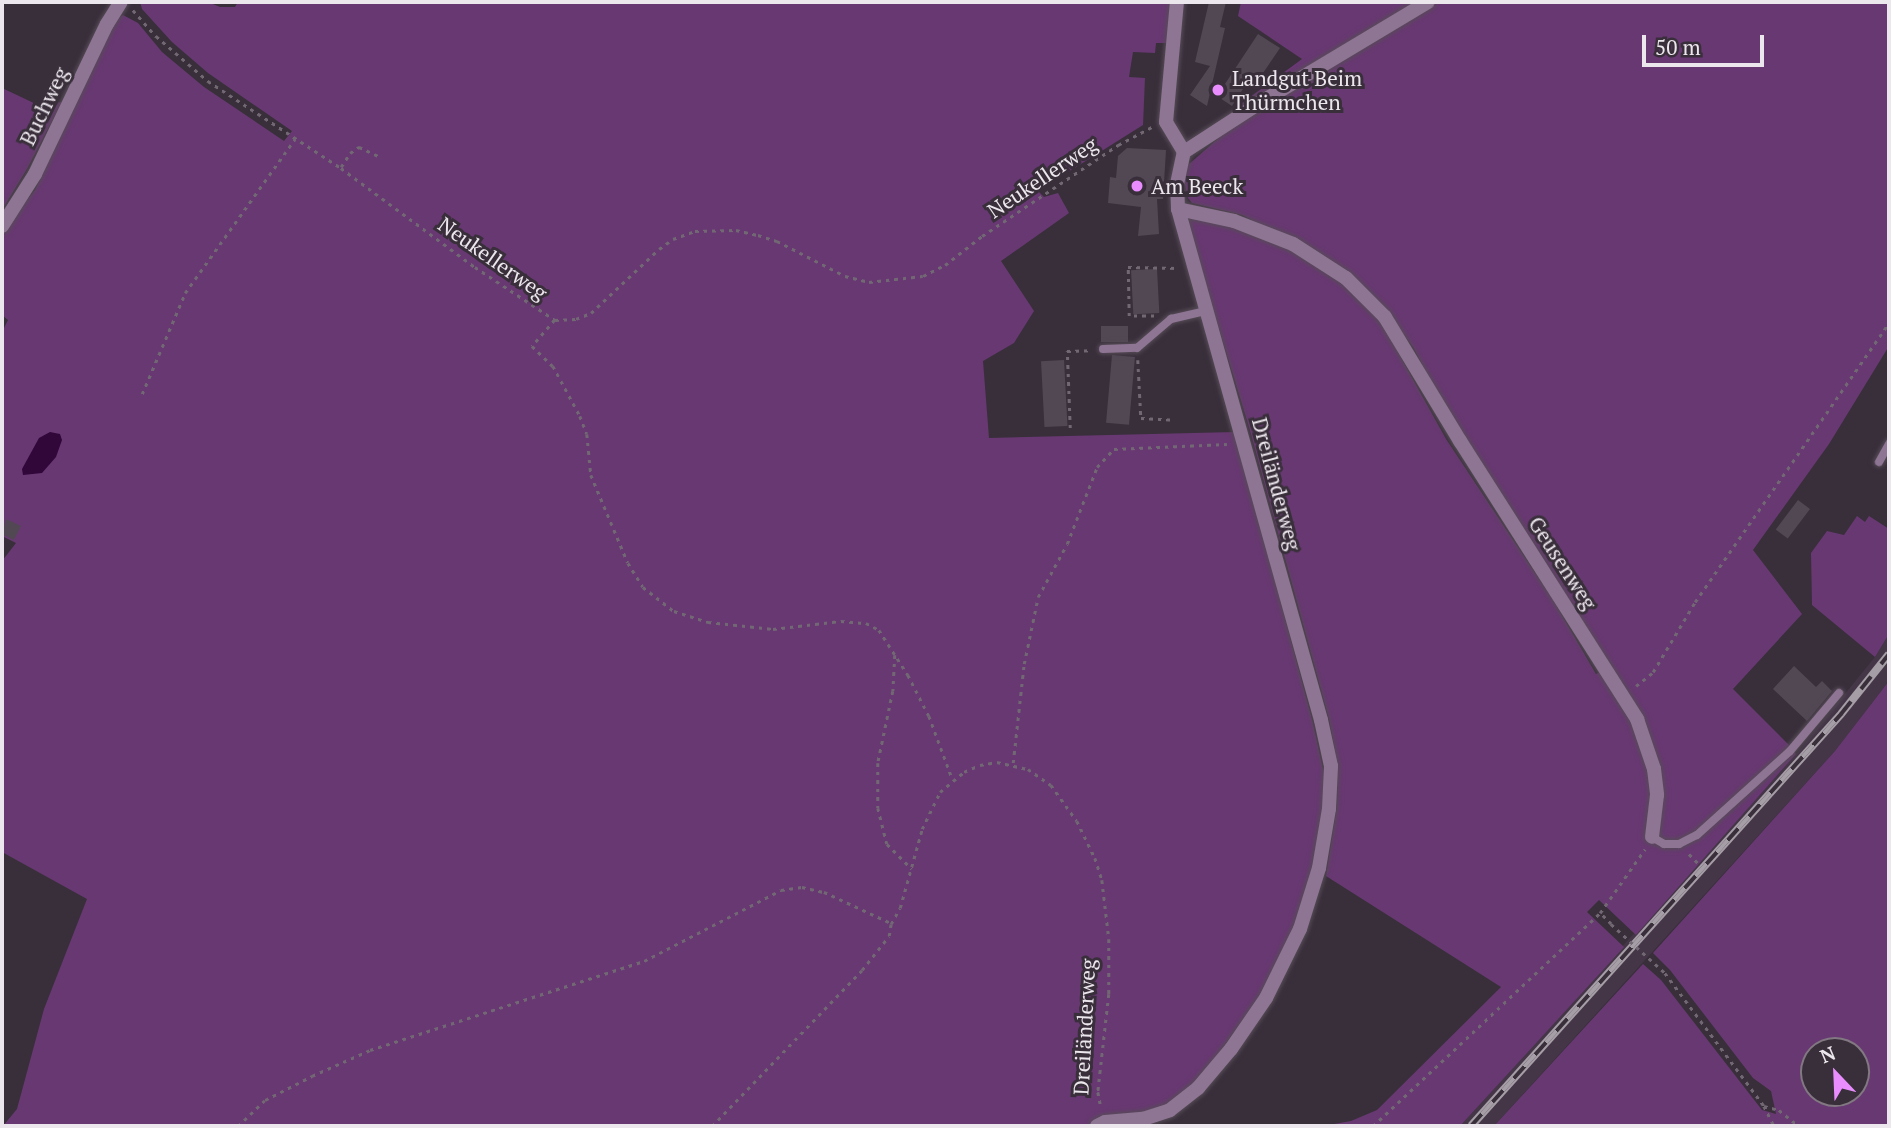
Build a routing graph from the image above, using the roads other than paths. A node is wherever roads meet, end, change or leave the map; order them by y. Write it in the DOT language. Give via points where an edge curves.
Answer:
graph roads {
  1 [pos="121,2"];
  2 [pos="1177,2"];
  3 [pos="1428,2"];
  4 [pos="1184,152"];
  5 [pos="1178,209"];
  6 [pos="2,226"];
  7 [pos="1206,311"];
  8 [pos="1103,349"];
  9 [pos="1889,444"];
  10 [pos="1879,462"];
  11 [pos="1839,694"];
  12 [pos="1652,838"];
  13 [pos="1101,1124"];
  1 -- 6 [label="street, Buchweg" via="35,174"];
  2 -- 4 [label="street" via="1166,122"];
  3 -- 4 [label="street"];
  4 -- 5 [label="street, Dreiländerweg" via="1177,184"];
  5 -- 7 [label="street, Dreiländerweg"];
  5 -- 12 [label="street, Geusenweg" via="1234,221 1293,244 1346,278 1385,317 1637,719 1654,769 1657,808"];
  7 -- 8 [label="lane" via="1171,319 1138,348"];
  7 -- 13 [label="street, Dreiländerweg" via="1318,706 1331,766 1329,809 1319,868 1300,929 1266,998 1198,1088 1170,1110"];
  9 -- 10 [label="lane"];
  11 -- 12 [label="lane" via="1790,751 1697,835 1679,844"];
}
